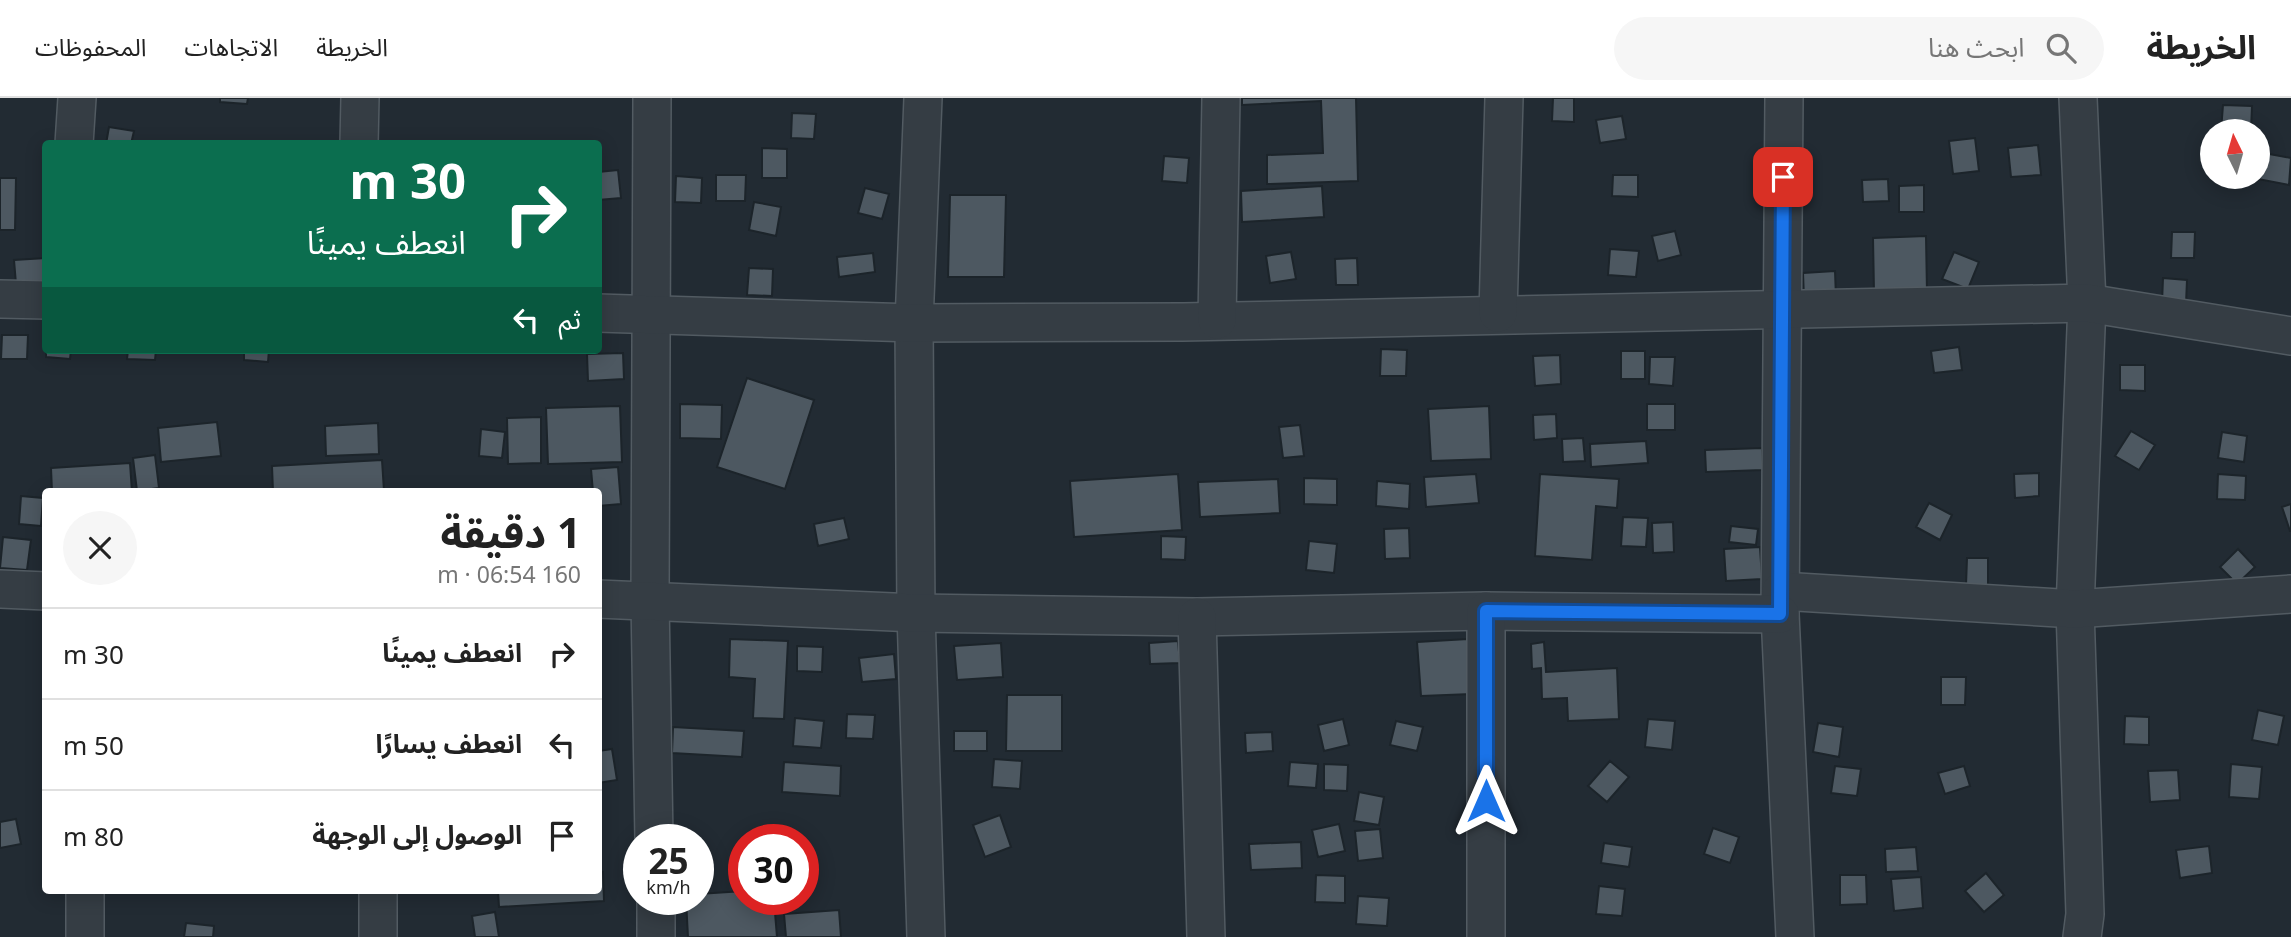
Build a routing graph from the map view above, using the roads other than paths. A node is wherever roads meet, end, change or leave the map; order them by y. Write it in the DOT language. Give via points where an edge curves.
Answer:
graph roads {
  1 [pos="77,98"];
  2 [pos="360,98"];
  3 [pos="652,98"];
  4 [pos="923,98"];
  5 [pos="1221,98"];
  6 [pos="1504,98"];
  7 [pos="1784,98"];
  8 [pos="2078,98"];
  9 [pos="74,140"];
  10 [pos="359,140"];
  11 [pos="0,299"];
  12 [pos="42,299"];
  13 [pos="2087,303"];
  14 [pos="1782,310"];
  15 [pos="602,313"];
  16 [pos="1498,313"];
  17 [pos="652,316"];
  18 [pos="1217,320"];
  19 [pos="914,323"];
  20 [pos="2291,336"];
  21 [pos="0,589"];
  22 [pos="42,591"];
  23 [pos="2291,594"];
  24 [pos="602,599"];
  25 [pos="650,600"];
  26 [pos="1781,603"];
  27 [pos="2076,609"];
  28 [pos="1486,611"];
  29 [pos="916,613"];
  30 [pos="1197,617"];
  31 [pos="654,824"];
  32 [pos="85,894"];
  33 [pos="378,894"];
  34 [pos="656,915"];
  35 [pos="85,937"];
  36 [pos="378,937"];
  37 [pos="656,937"];
  38 [pos="926,937"];
  39 [pos="1206,937"];
  40 [pos="1486,937"];
  41 [pos="1795,937"];
  42 [pos="2082,937"];
  1 -- 9 [label="street"];
  2 -- 10 [label="street"];
  3 -- 17 [label="street"];
  4 -- 19 [label="street"];
  5 -- 18 [label="street"];
  6 -- 16 [label="street"];
  7 -- 14 [label="street"];
  8 -- 13 [label="street"];
  11 -- 12 [label="street"];
  13 -- 14 [label="street"];
  13 -- 20 [label="street"];
  13 -- 27 [label="street"];
  14 -- 16 [label="street"];
  14 -- 26 [label="street"];
  15 -- 17 [label="street"];
  16 -- 18 [label="street"];
  17 -- 19 [label="street"];
  17 -- 25 [label="street"];
  18 -- 19 [label="street"];
  19 -- 29 [label="street"];
  21 -- 22 [label="street"];
  23 -- 27 [label="street"];
  24 -- 25 [label="street"];
  25 -- 29 [label="street"];
  25 -- 31 [label="street"];
  26 -- 27 [label="street"];
  26 -- 28 [label="street"];
  26 -- 41 [label="street"];
  27 -- 42 [label="street"];
  28 -- 30 [label="street"];
  28 -- 40 [label="street"];
  29 -- 30 [label="street"];
  29 -- 38 [label="street"];
  30 -- 39 [label="street"];
  32 -- 35 [label="street"];
  33 -- 36 [label="street"];
  34 -- 37 [label="street"];
}
